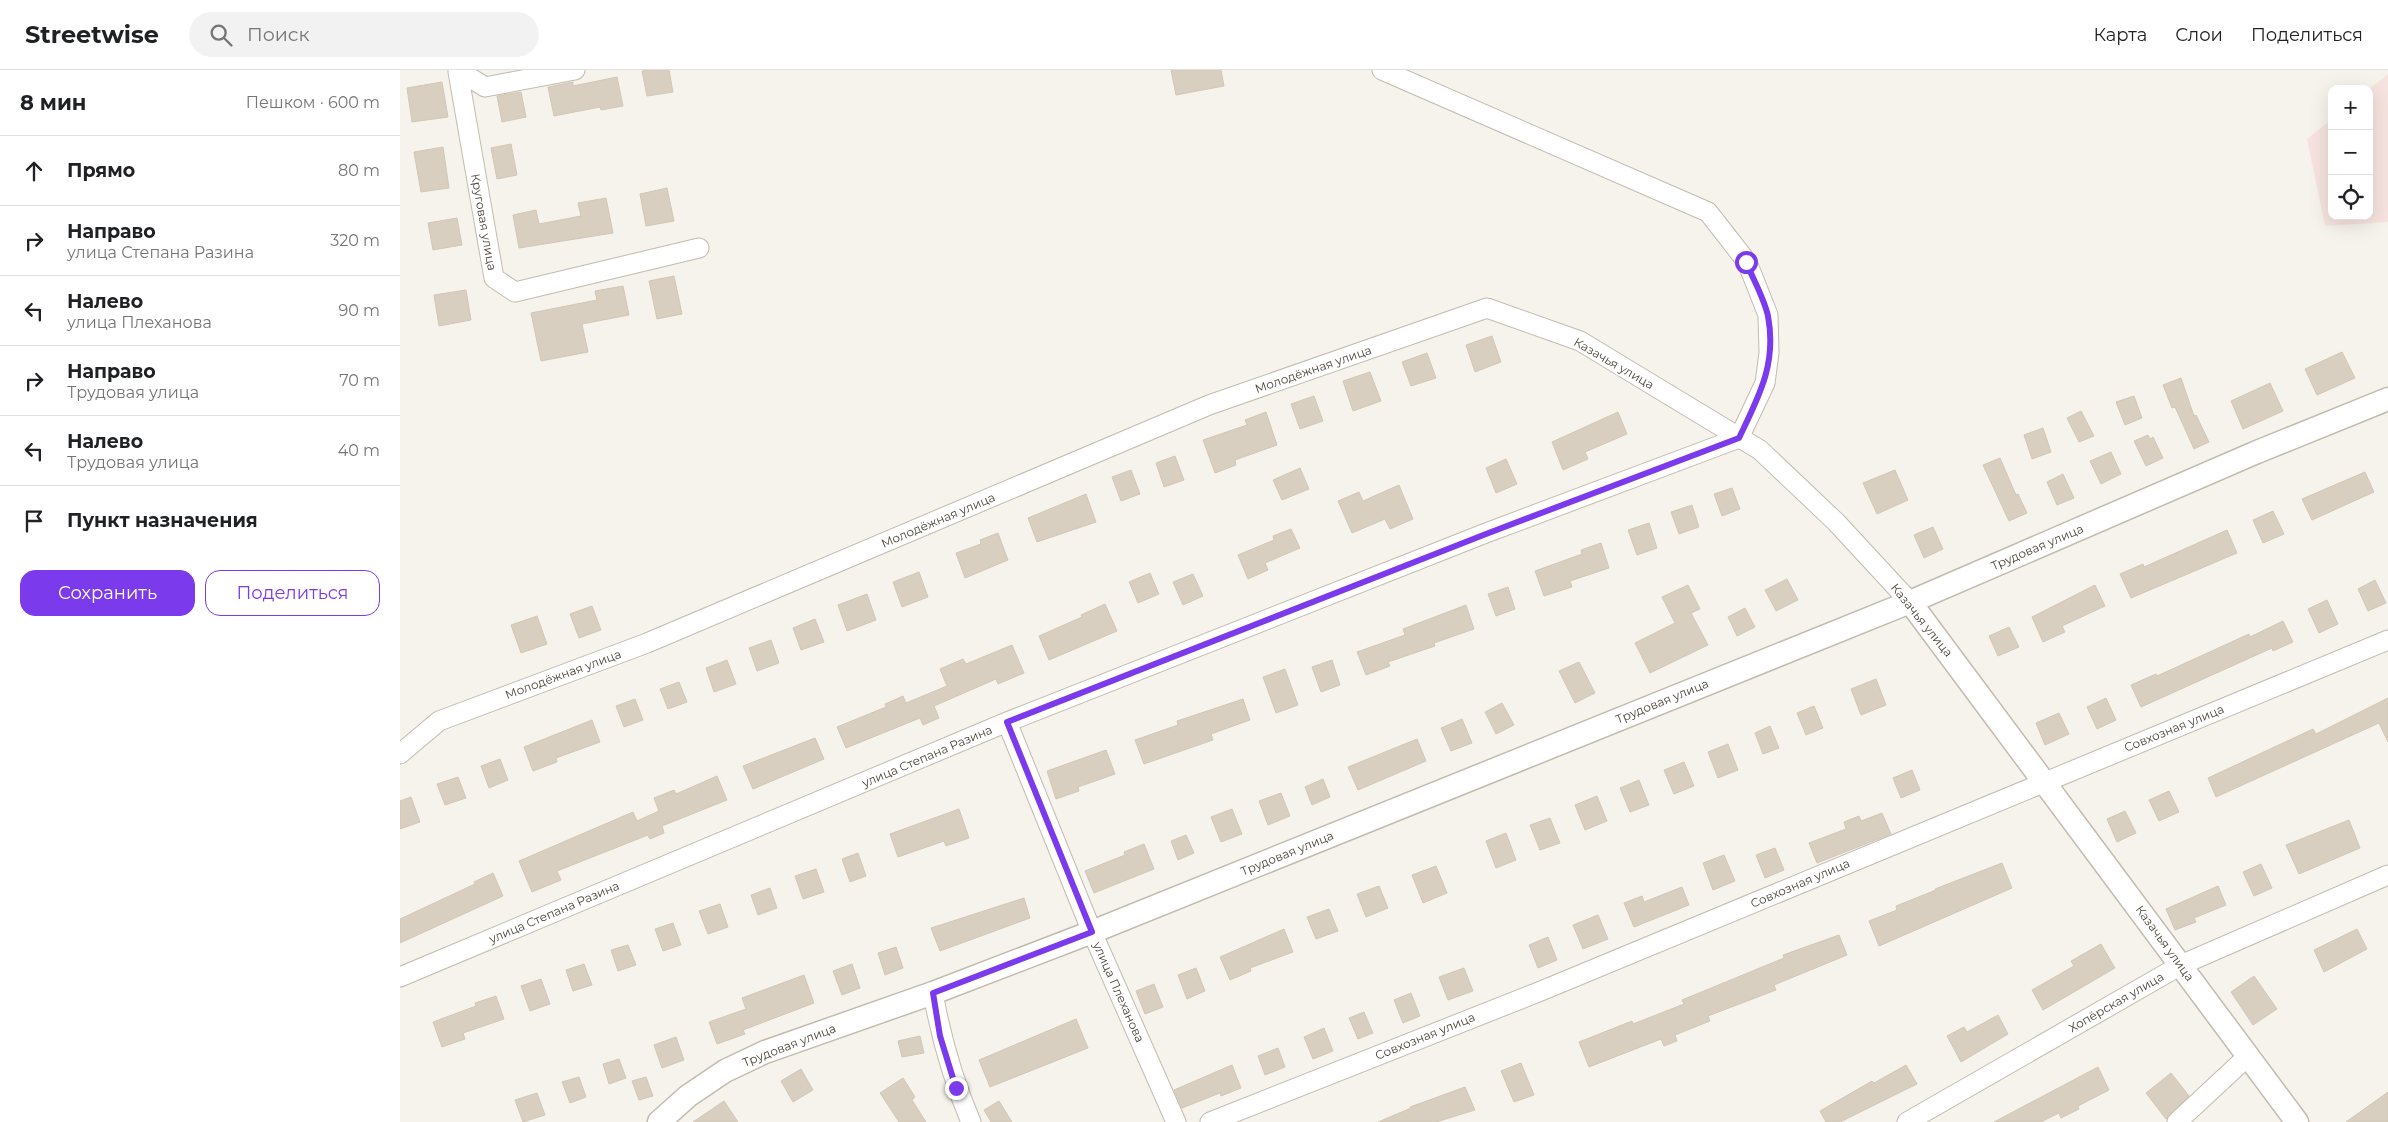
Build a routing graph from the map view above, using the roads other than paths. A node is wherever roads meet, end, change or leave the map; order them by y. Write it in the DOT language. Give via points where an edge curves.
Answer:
graph roads {
  1 [pos="574,70"];
  2 [pos="1382,70"];
  3 [pos="458,71"];
  4 [pos="699,248"];
  5 [pos="1487,308"];
  6 [pos="2388,400"];
  7 [pos="1739,438"];
  8 [pos="1910,602"];
  9 [pos="2388,640"];
  10 [pos="1007,722"];
  11 [pos="400,754"];
  12 [pos="2045,781"];
  13 [pos="2388,876"];
  14 [pos="1092,932"];
  15 [pos="2181,965"];
  16 [pos="400,977"];
  17 [pos="933,993"];
  18 [pos="2248,1056"];
  19 [pos="659,1122"];
  20 [pos="971,1122"];
  21 [pos="1176,1122"];
  22 [pos="1210,1122"];
  23 [pos="1907,1122"];
  24 [pos="2177,1122"];
  25 [pos="2297,1122"];
  1 -- 3 [label="street, Круговая улица" via="485,87"];
  2 -- 7 [label="street" via="1708,212 1746,262 1768,315 1769,353 1765,383"];
  3 -- 4 [label="street, Круговая улица" via="494,278 515,292"];
  5 -- 7 [label="street, Казачья улица" via="1580,341"];
  5 -- 11 [label="street, Молодёжная улица" via="1209,406 647,643 439,721"];
  6 -- 8 [label="street, Трудовая улица" via="2257,452"];
  7 -- 8 [label="street, Казачья улица" via="1760,450 1836,522"];
  7 -- 10 [label="street, улица Степана Разина"];
  8 -- 12 [label="street, Казачья улица"];
  8 -- 14 [label="street, Трудовая улица"];
  9 -- 12 [label="street, Совхозная улица"];
  10 -- 14 [label="street, улица Плеханова"];
  10 -- 16 [label="street, улица Степана Разина"];
  12 -- 15 [label="street, Казачья улица"];
  12 -- 22 [label="street, Совхозная улица" via="1550,987"];
  13 -- 15 [label="street, Хопёрская улица"];
  14 -- 17 [label="street, Трудовая улица"];
  14 -- 21 [label="street, улица Плеханова"];
  15 -- 18 [label="street, Казачья улица"];
  15 -- 23 [label="street, Хопёрская улица"];
  17 -- 19 [label="street, Трудовая улица" via="765,1052 724,1072 688,1096"];
  17 -- 20 [label="street" via="940,1036 956,1088"];
  18 -- 24 [label="street"];
  18 -- 25 [label="street, Казачья улица"];
}
